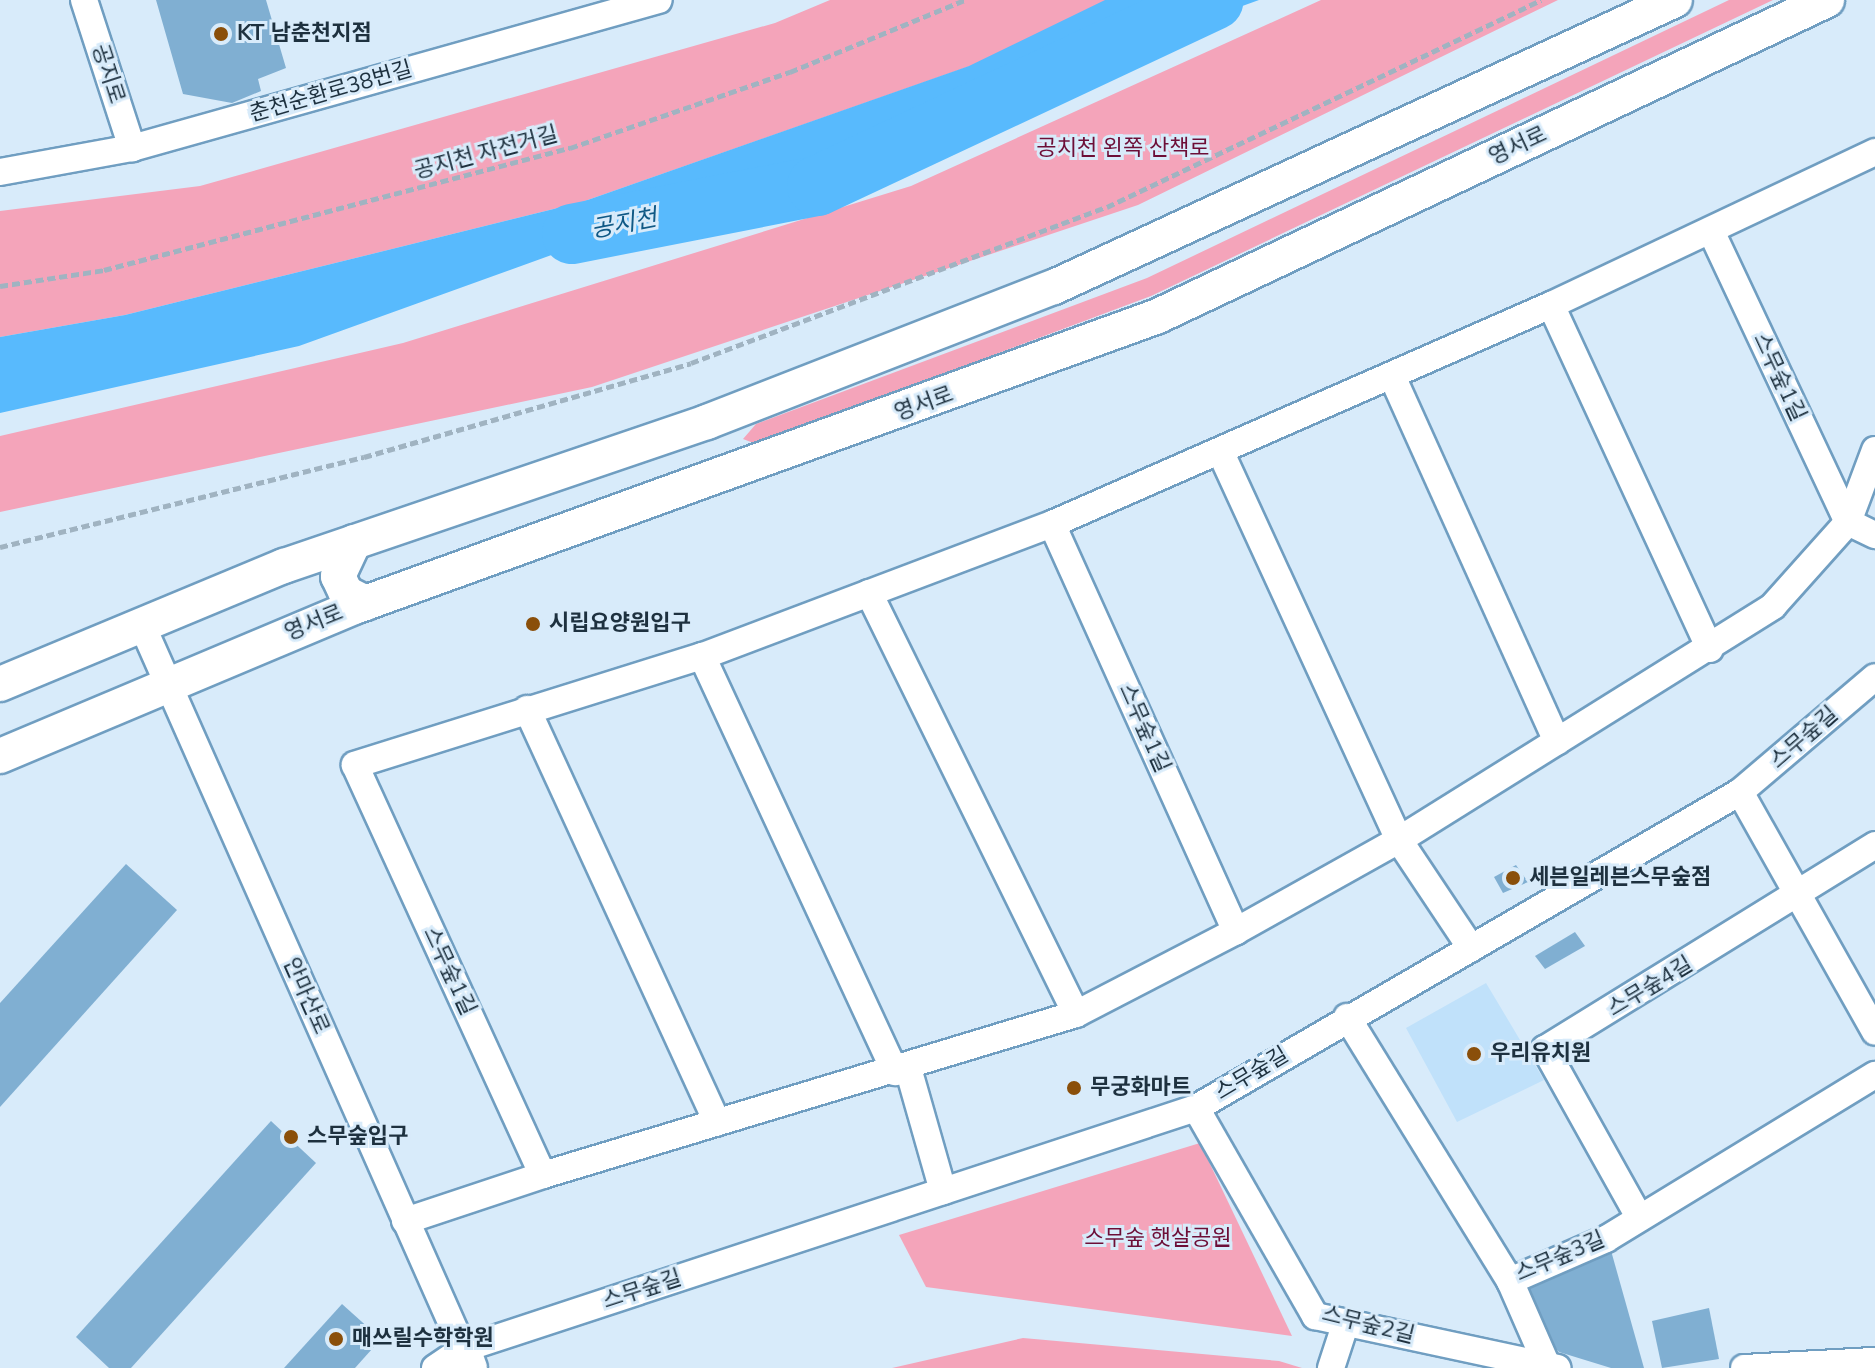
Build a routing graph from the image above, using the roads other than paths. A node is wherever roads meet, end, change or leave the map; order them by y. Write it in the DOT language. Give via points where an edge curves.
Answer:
graph roads {
  1 [pos="84,0"];
  2 [pos="659,0"];
  3 [pos="1675,0"];
  4 [pos="1827,0"];
  5 [pos="132,148"];
  6 [pos="1875,152"];
  7 [pos="0,172"];
  8 [pos="1711,231"];
  9 [pos="1551,305"];
  10 [pos="1392,376"];
  11 [pos="1875,450"];
  12 [pos="1221,453"];
  13 [pos="1848,522"];
  14 [pos="1052,524"];
  15 [pos="1875,535"];
  16 [pos="354,542"];
  17 [pos="869,593"];
  18 [pos="366,603"];
  19 [pos="142,625"];
  20 [pos="1710,649"];
  21 [pos="702,656"];
  22 [pos="1875,677"];
  23 [pos="166,682"];
  24 [pos="0,684"];
  25 [pos="527,709"];
  26 [pos="1557,742"];
  27 [pos="0,756"];
  28 [pos="1740,792"];
  29 [pos="1399,840"];
  30 [pos="1875,845"];
  31 [pos="1802,896"];
  32 [pos="1236,931"];
  33 [pos="1471,948"];
  34 [pos="1076,1014"];
  35 [pos="1347,1017"];
  36 [pos="1875,1032"];
  37 [pos="901,1070"];
  38 [pos="1875,1075"];
  39 [pos="1196,1108"];
  40 [pos="717,1122"];
  41 [pos="543,1175"];
  42 [pos="943,1191"];
  43 [pos="1639,1217"];
  44 [pos="405,1221"];
  45 [pos="1510,1281"];
  46 [pos="1346,1322"];
  47 [pos="1875,1361"];
  48 [pos="456,1362"];
  49 [pos="1551,1366"];
  50 [pos="1331,1368"];
  51 [pos="1744,1368"];
  1 -- 5 [label="street, 공지로"];
  2 -- 5 [label="street, 춘천순환로38번길"];
  3 -- 16 [label="street" via="1054,287 707,422"];
  4 -- 18 [label="street, 영서로" via="1158,316"];
  5 -- 7 [label="street, 춘천순환로38번길"];
  6 -- 8 [label="street, 스무숲1길"];
  8 -- 9 [label="street, 스무숲1길"];
  8 -- 13 [label="street, 스무숲1길"];
  9 -- 10 [label="street, 스무숲1길"];
  9 -- 20 [label="street"];
  10 -- 12 [label="street, 스무숲1길"];
  10 -- 26 [label="street"];
  11 -- 13 [label="street"];
  12 -- 14 [label="street, 스무숲1길"];
  12 -- 29 [label="street"];
  13 -- 15 [label="street"];
  13 -- 20 [label="street" via="1773,606"];
  14 -- 17 [label="street, 스무숲1길"];
  14 -- 32 [label="street, 스무숲1길"];
  16 -- 18 [label="street" via="338,576 346,593"];
  16 -- 19 [label="street"];
  17 -- 21 [label="street, 스무숲1길"];
  17 -- 34 [label="street"];
  18 -- 23 [label="street, 영서로"];
  19 -- 23 [label="street, 안마산로"];
  19 -- 24 [label="street"];
  20 -- 26 [label="street"];
  21 -- 25 [label="street, 스무숲1길"];
  21 -- 37 [label="street"];
  22 -- 28 [label="street, 스무숲길"];
  23 -- 27 [label="street, 영서로"];
  23 -- 44 [label="street, 안마산로"];
  25 -- 40 [label="street"];
  25 -- 41 [label="street, 스무숲1길" via="355,765"];
  26 -- 29 [label="street"];
  28 -- 31 [label="street"];
  28 -- 33 [label="street, 스무숲길"];
  29 -- 32 [label="street"];
  29 -- 33 [label="street"];
  30 -- 31 [label="street, 스무숲4길"];
  31 -- 36 [label="street"];
  31 -- 43 [label="street, 스무숲4길" via="1545,1049"];
  32 -- 34 [label="street"];
  33 -- 35 [label="street, 스무숲길"];
  34 -- 37 [label="street"];
  35 -- 39 [label="street, 스무숲길"];
  35 -- 45 [label="street, 스무숲3길"];
  37 -- 40 [label="street"];
  37 -- 42 [label="street"];
  38 -- 43 [label="street, 스무숲3길"];
  39 -- 42 [label="street, 스무숲길"];
  39 -- 46 [label="street, 스무숲2길" via="1315,1316"];
  40 -- 41 [label="street"];
  41 -- 44 [label="street"];
  42 -- 48 [label="street, 스무숲길"];
  43 -- 45 [label="street, 스무숲3길"];
  44 -- 48 [label="street, 안마산로"];
  45 -- 49 [label="street"];
  46 -- 49 [label="street, 스무숲2길"];
  46 -- 50 [label="street"];
  47 -- 51 [label="street"];
}
